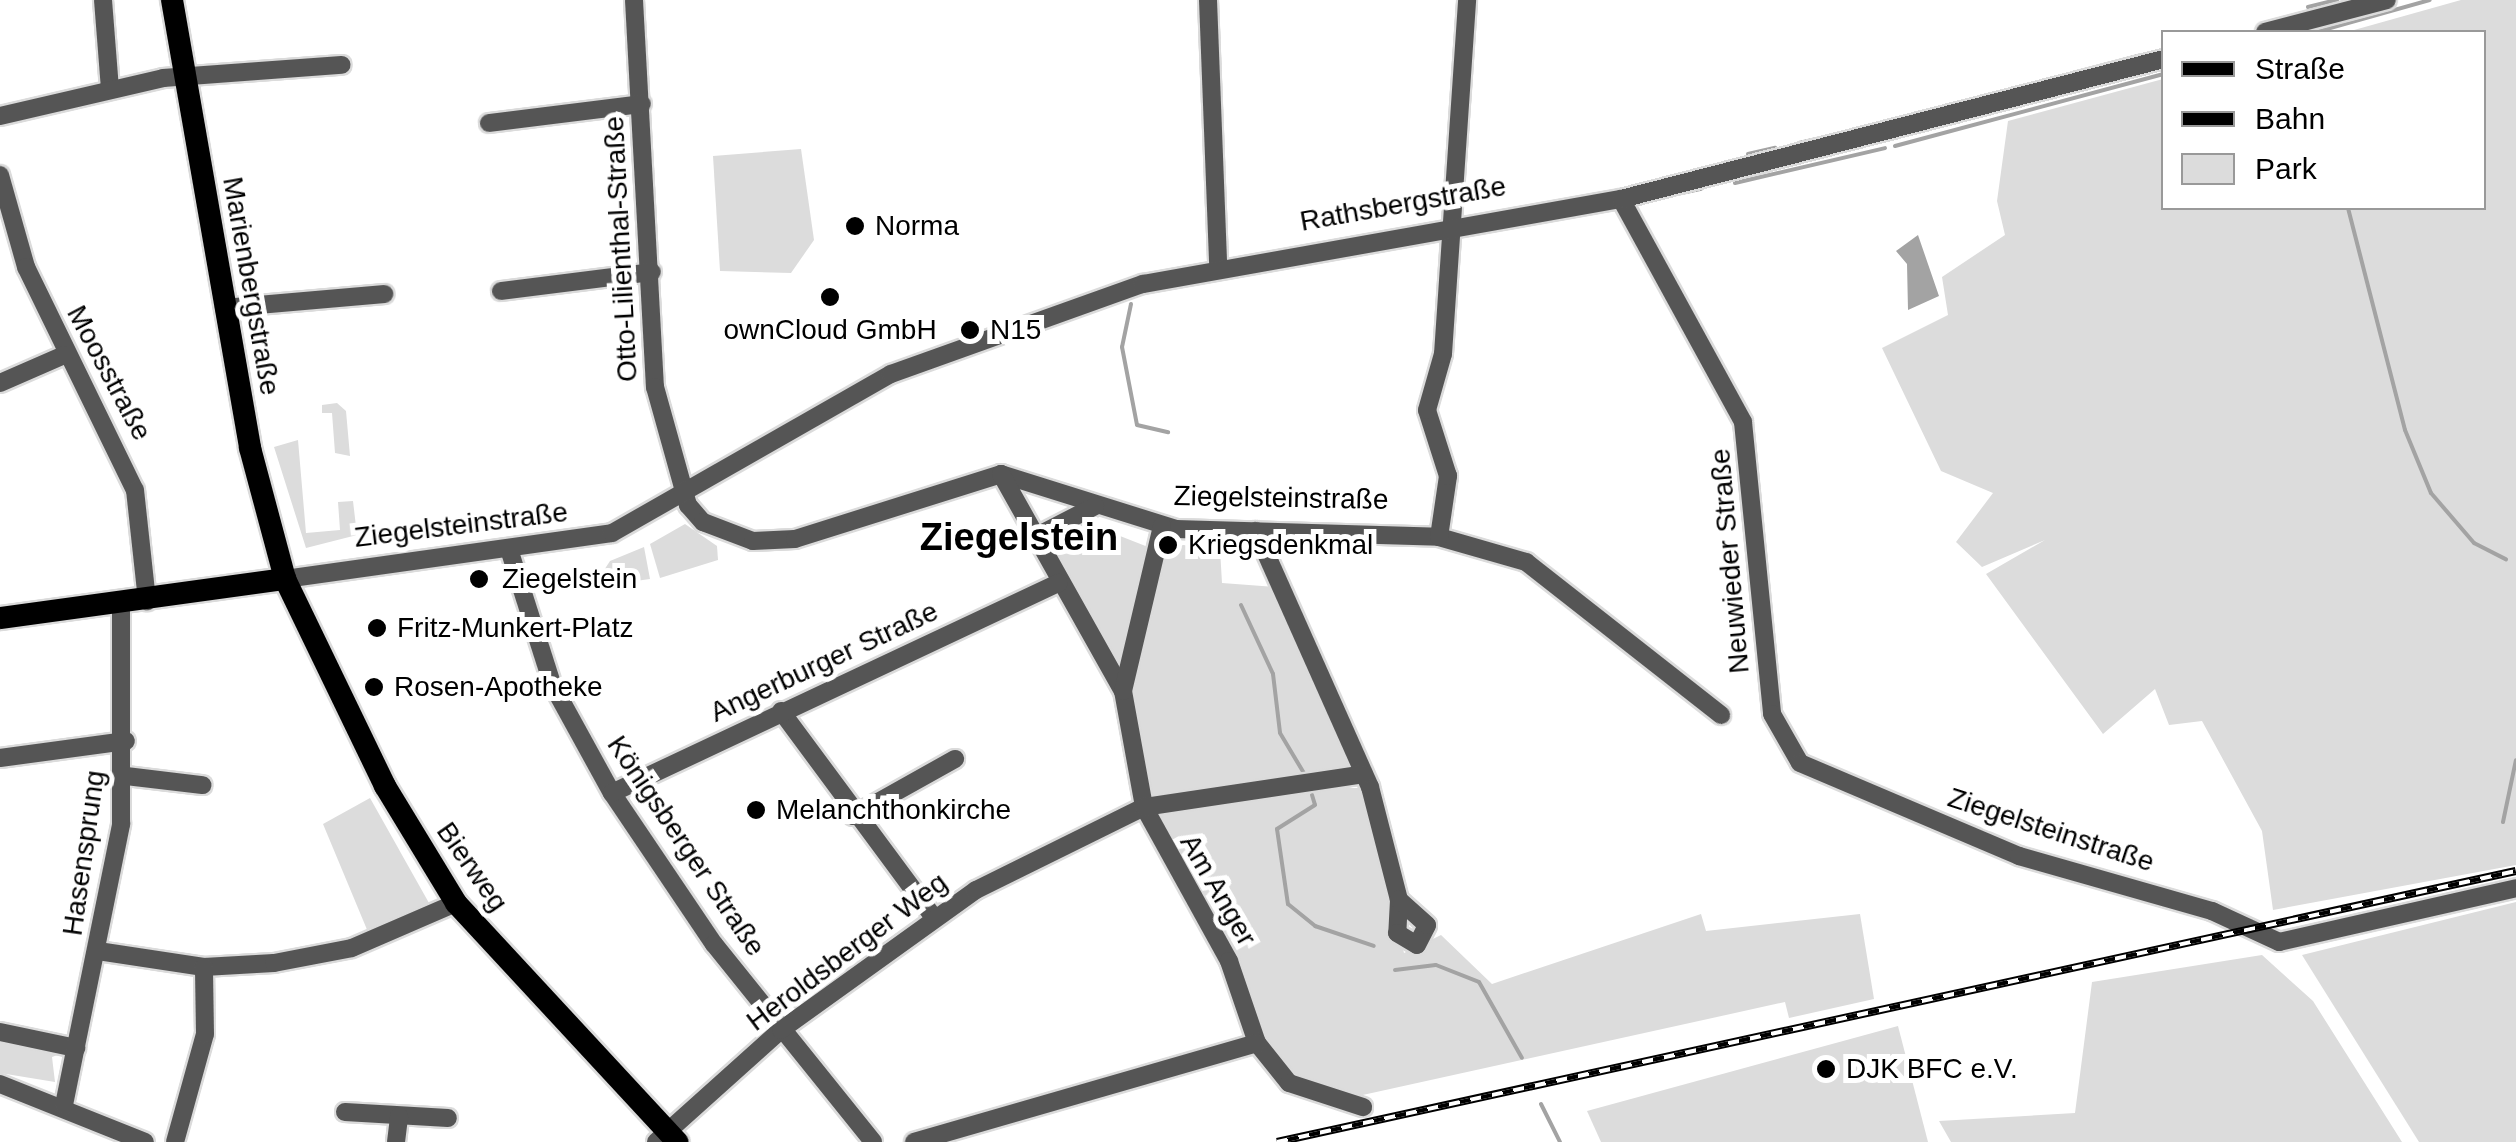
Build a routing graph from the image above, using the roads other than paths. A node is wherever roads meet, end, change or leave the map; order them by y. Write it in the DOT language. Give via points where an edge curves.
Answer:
graph roads {
  1 [pos="103,0"];
  2 [pos="172,0"];
  3 [pos="634,0"];
  4 [pos="1208,0"];
  5 [pos="1467,0"];
  6 [pos="2387,0"];
  7 [pos="2273,30"];
  8 [pos="2161,60"];
  9 [pos="342,65"];
  10 [pos="185,76"];
  11 [pos="110,90"];
  12 [pos="642,104"];
  13 [pos="0,116"];
  14 [pos="490,123"];
  15 [pos="1,184"];
  16 [pos="1622,198"];
  17 [pos="1450,224"];
  18 [pos="1218,266"];
  19 [pos="652,272"];
  20 [pos="500,290"];
  21 [pos="384,294"];
  22 [pos="224,308"];
  23 [pos="64,356"];
  24 [pos="0,383"];
  25 [pos="1001,474"];
  26 [pos="683,492"];
  27 [pos="1095,506"];
  28 [pos="1162,526"];
  29 [pos="1256,530"];
  30 [pos="1439,537"];
  31 [pos="1033,538"];
  32 [pos="509,549"];
  33 [pos="285,579"];
  34 [pos="1059,583"];
  35 [pos="147,601"];
  36 [pos="121,605"];
  37 [pos="0,618"];
  38 [pos="1122,691"];
  39 [pos="781,711"];
  40 [pos="1722,715"];
  41 [pos="126,740"];
  42 [pos="0,758"];
  43 [pos="955,760"];
  44 [pos="1800,763"];
  45 [pos="1364,774"];
  46 [pos="126,776"];
  47 [pos="202,785"];
  48 [pos="612,793"];
  49 [pos="1144,807"];
  50 [pos="853,816"];
  51 [pos="2516,888"];
  52 [pos="1398,900"];
  53 [pos="456,902"];
  54 [pos="932,916"];
  55 [pos="98,951"];
  56 [pos="204,967"];
  57 [pos="782,1030"];
  58 [pos="0,1032"];
  59 [pos="1257,1043"];
  60 [pos="76,1048"];
  61 [pos="0,1084"];
  62 [pos="64,1106"];
  63 [pos="1363,1107"];
  64 [pos="346,1112"];
  65 [pos="398,1116"];
  66 [pos="448,1118"];
  67 [pos="667,1139"];
  68 [pos="145,1142"];
  69 [pos="175,1142"];
  70 [pos="396,1142"];
  71 [pos="873,1142"];
  72 [pos="914,1142"];
  1 -- 11 [label="street"];
  2 -- 10 [label="main road, Marienbergstraße"];
  3 -- 12 [label="street, Otto-Lilienthal-Straße"];
  4 -- 18 [label="street"];
  5 -- 17 [label="street"];
  6 -- 7 [label="street"];
  8 -- 16 [label="street, Rathsbergstraße"];
  9 -- 10 [label="street"];
  10 -- 11 [label="street"];
  10 -- 22 [label="main road, Marienbergstraße"];
  11 -- 13 [label="street"];
  12 -- 14 [label="street"];
  12 -- 19 [label="street, Otto-Lilienthal-Straße"];
  15 -- 23 [label="street, Moosstraße"];
  16 -- 17 [label="street, Rathsbergstraße"];
  16 -- 44 [label="street, Neuwieder Straße" via="1744,422 1772,714"];
  17 -- 18 [label="street, Rathsbergstraße"];
  17 -- 30 [label="street" via="1443,354 1426,422 1448,476"];
  18 -- 26 [label="street, Rathsbergstraße" via="1046,313 904,368"];
  19 -- 20 [label="street"];
  19 -- 26 [label="street, Otto-Lilienthal-Straße" via="655,388"];
  21 -- 22 [label="street"];
  22 -- 33 [label="main road, Marienbergstraße"];
  23 -- 24 [label="street"];
  23 -- 35 [label="street, Moosstraße" via="134,490"];
  25 -- 26 [label="street" via="766,542 703,522"];
  25 -- 27 [label="street, Ziegelsteinstraße"];
  25 -- 31 [label="street, Am Anger"];
  26 -- 32 [label="street, Ziegelsteinstraße" via="612,533"];
  27 -- 28 [label="street, Ziegelsteinstraße"];
  27 -- 31 [label="street"];
  28 -- 29 [label="street, Ziegelsteinstraße"];
  28 -- 38 [label="street"];
  29 -- 30 [label="street, Ziegelsteinstraße"];
  29 -- 45 [label="street"];
  30 -- 40 [label="street, Ziegelsteinstraße" via="1500,551 1548,576"];
  31 -- 34 [label="street, Am Anger"];
  32 -- 33 [label="street, Ziegelsteinstraße"];
  32 -- 48 [label="street, Königsberger Straße" via="552,684"];
  33 -- 35 [label="main road, Ziegelsteinstraße"];
  33 -- 53 [label="main road, Bierweg" via="378,774"];
  34 -- 38 [label="street, Am Anger"];
  34 -- 39 [label="street, Angerburger Straße"];
  35 -- 36 [label="main road, Ziegelsteinstraße"];
  36 -- 37 [label="main road, Ziegelsteinstraße"];
  36 -- 41 [label="street, Hasensprung"];
  38 -- 49 [label="street, Am Anger"];
  39 -- 48 [label="street, Angerburger Straße"];
  39 -- 50 [label="street"];
  41 -- 42 [label="street"];
  41 -- 46 [label="street, Hasensprung"];
  43 -- 50 [label="street"];
  44 -- 51 [label="street, Ziegelsteinstraße" via="2019,856 2212,911 2287,943"];
  45 -- 49 [label="street, Heroldsberger Weg"];
  45 -- 52 [label="street"];
  46 -- 47 [label="street"];
  46 -- 55 [label="street, Hasensprung"];
  48 -- 57 [label="street, Königsberger Straße"];
  49 -- 54 [label="street, Heroldsberger Weg"];
  49 -- 59 [label="street, Am Anger" via="1229,961"];
  50 -- 54 [label="street"];
  53 -- 56 [label="street" via="352,948"];
  53 -- 67 [label="main road, Bierweg"];
  54 -- 57 [label="street, Heroldsberger Weg"];
  55 -- 56 [label="street"];
  55 -- 60 [label="street, Hasensprung"];
  56 -- 69 [label="street" via="205,1034"];
  57 -- 67 [label="street, Heroldsberger Weg"];
  57 -- 71 [label="street, Königsberger Straße"];
  58 -- 60 [label="street"];
  59 -- 63 [label="street, Am Anger" via="1289,1083"];
  59 -- 72 [label="street"];
  60 -- 62 [label="street, Hasensprung"];
  61 -- 62 [label="street"];
  62 -- 68 [label="street"];
  64 -- 65 [label="street"];
  65 -- 66 [label="street"];
  65 -- 70 [label="street"];
}
